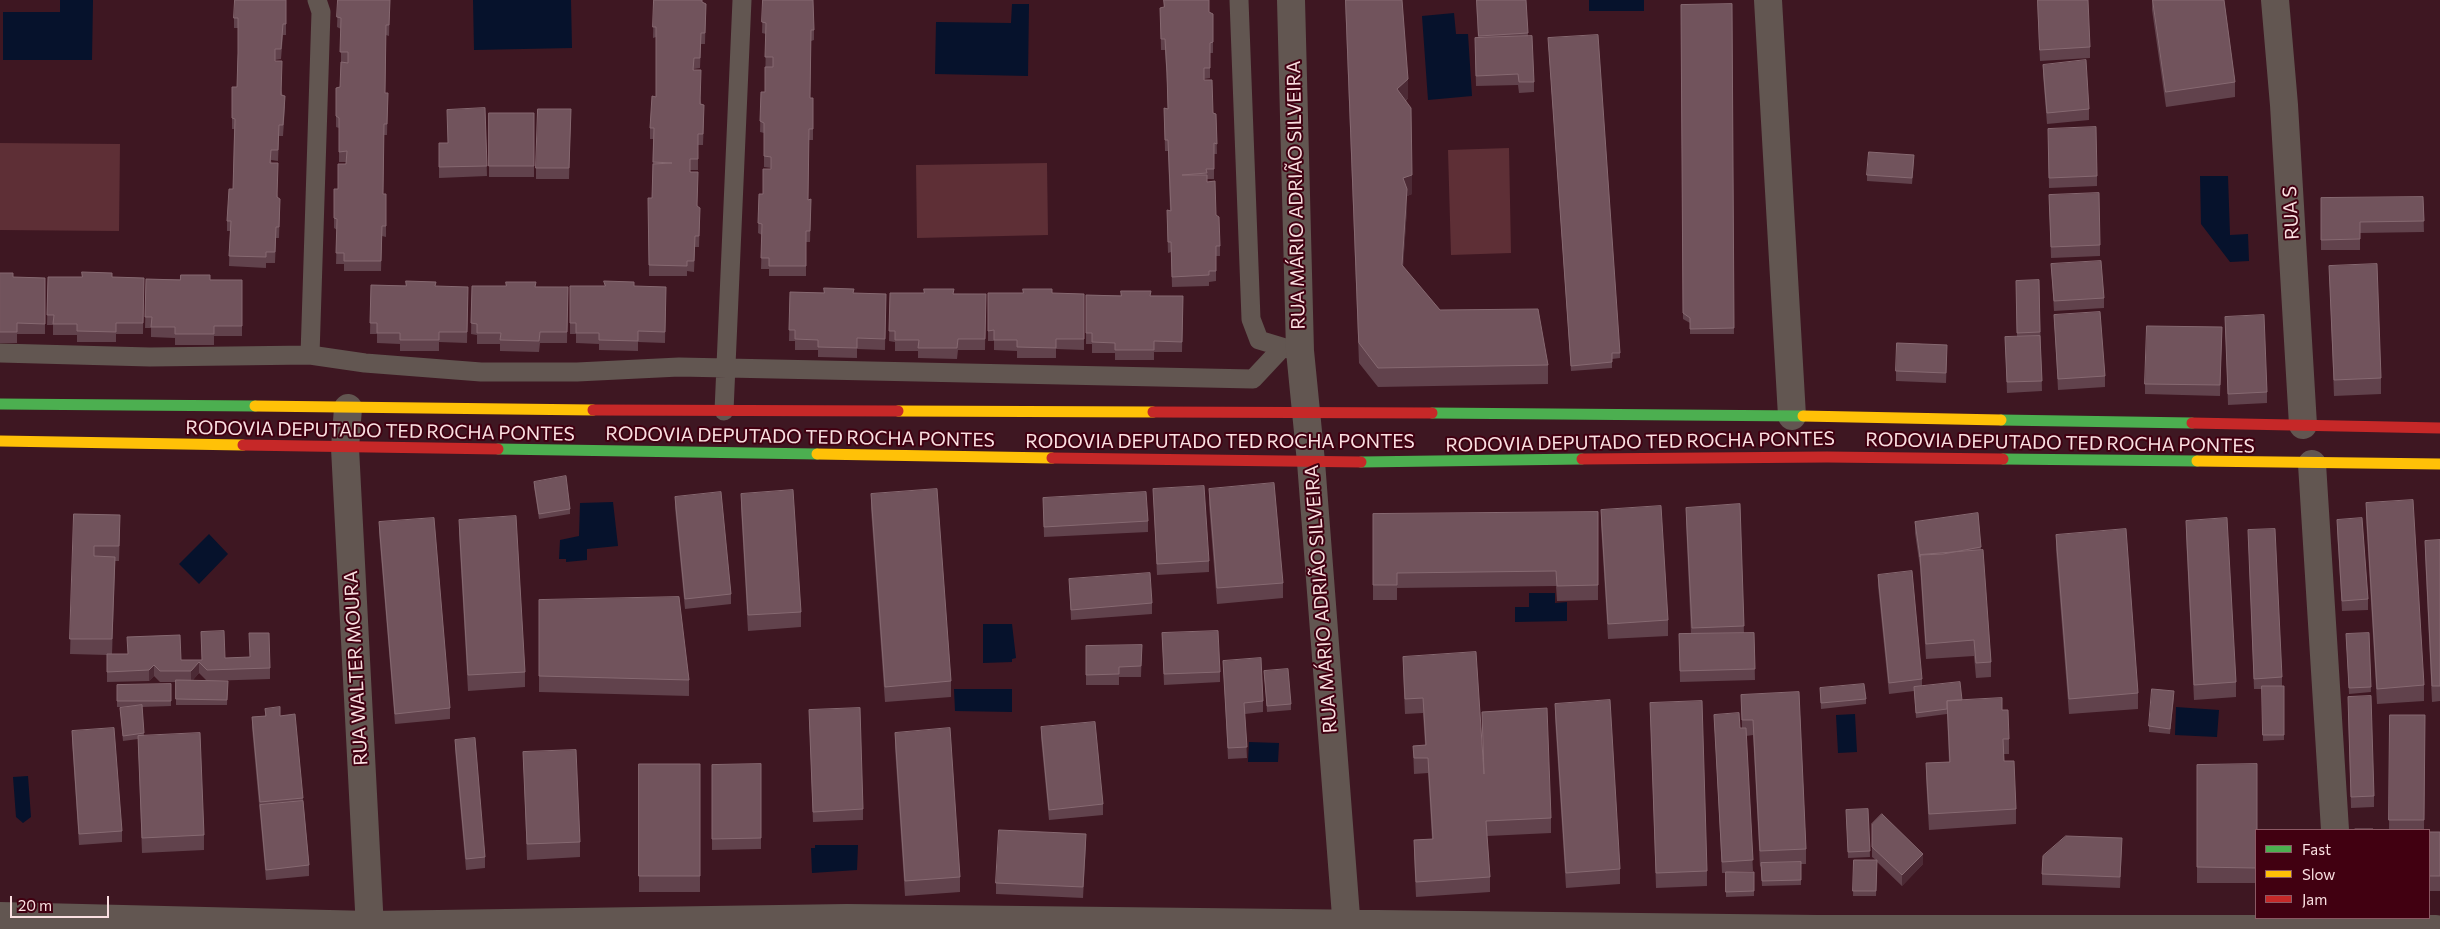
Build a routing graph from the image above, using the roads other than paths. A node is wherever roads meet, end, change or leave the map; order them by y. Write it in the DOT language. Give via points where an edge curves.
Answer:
graph roads {
  1 [pos="316,0"];
  2 [pos="742,0"];
  3 [pos="1239,0"];
  4 [pos="1291,0"];
  5 [pos="1768,0"];
  6 [pos="2276,0"];
  7 [pos="1291,350"];
  8 [pos="0,353"];
  9 [pos="310,355"];
  10 [pos="725,369"];
  11 [pos="0,404"];
  12 [pos="348,408"];
  13 [pos="724,411"];
  14 [pos="1305,412"];
  15 [pos="1792,416"];
  16 [pos="2304,425"];
  17 [pos="2440,428"];
  18 [pos="0,441"];
  19 [pos="345,448"];
  20 [pos="1311,462"];
  21 [pos="2312,464"];
  22 [pos="2440,464"];
  23 [pos="2335,829"];
  24 [pos="0,916"];
  25 [pos="2340,925"];
  26 [pos="370,927"];
  27 [pos="1346,927"];
  28 [pos="2436,929"];
  1 -- 9 [label="lane" via="321,12"];
  2 -- 10 [label="lane"];
  3 -- 7 [label="lane" via="1251,319 1259,340"];
  4 -- 7 [label="street, RUA MÁRIO ADRIÃO SILVEIRA"];
  5 -- 15 [label="street"];
  6 -- 16 [label="street, RUA S"];
  7 -- 10 [label="lane" via="1253,379"];
  7 -- 14 [label="street, RUA MÁRIO ADRIÃO SILVEIRA"];
  8 -- 9 [label="lane" via="150,357"];
  9 -- 10 [label="lane" via="365,363 481,372 679,367"];
  10 -- 13 [label="lane"];
  11 -- 12 [label="main road, RODOVIA DEPUTADO TED ROCHA PONTES"];
  12 -- 13 [label="main road, RODOVIA DEPUTADO TED ROCHA PONTES"];
  12 -- 19 [label="street, RUA WALTER MOURA"];
  13 -- 14 [label="main road, RODOVIA DEPUTADO TED ROCHA PONTES"];
  14 -- 15 [label="main road, RODOVIA DEPUTADO TED ROCHA PONTES"];
  14 -- 20 [label="street, RUA MÁRIO ADRIÃO SILVEIRA"];
  15 -- 16 [label="main road, RODOVIA DEPUTADO TED ROCHA PONTES"];
  16 -- 17 [label="main road, RODOVIA DEPUTADO TED ROCHA PONTES"];
  18 -- 19 [label="main road, RODOVIA DEPUTADO TED ROCHA PONTES"];
  19 -- 20 [label="main road, RODOVIA DEPUTADO TED ROCHA PONTES"];
  19 -- 26 [label="street, RUA WALTER MOURA"];
  20 -- 21 [label="main road, RODOVIA DEPUTADO TED ROCHA PONTES" via="1827,457"];
  20 -- 27 [label="street, RUA MÁRIO ADRIÃO SILVEIRA"];
  21 -- 22 [label="main road, RODOVIA DEPUTADO TED ROCHA PONTES"];
  21 -- 23 [label="street"];
  24 -- 26 [label="street"];
  25 -- 27 [label="street"];
  25 -- 28 [label="street"];
  26 -- 27 [label="street" via="847,918"];
}
